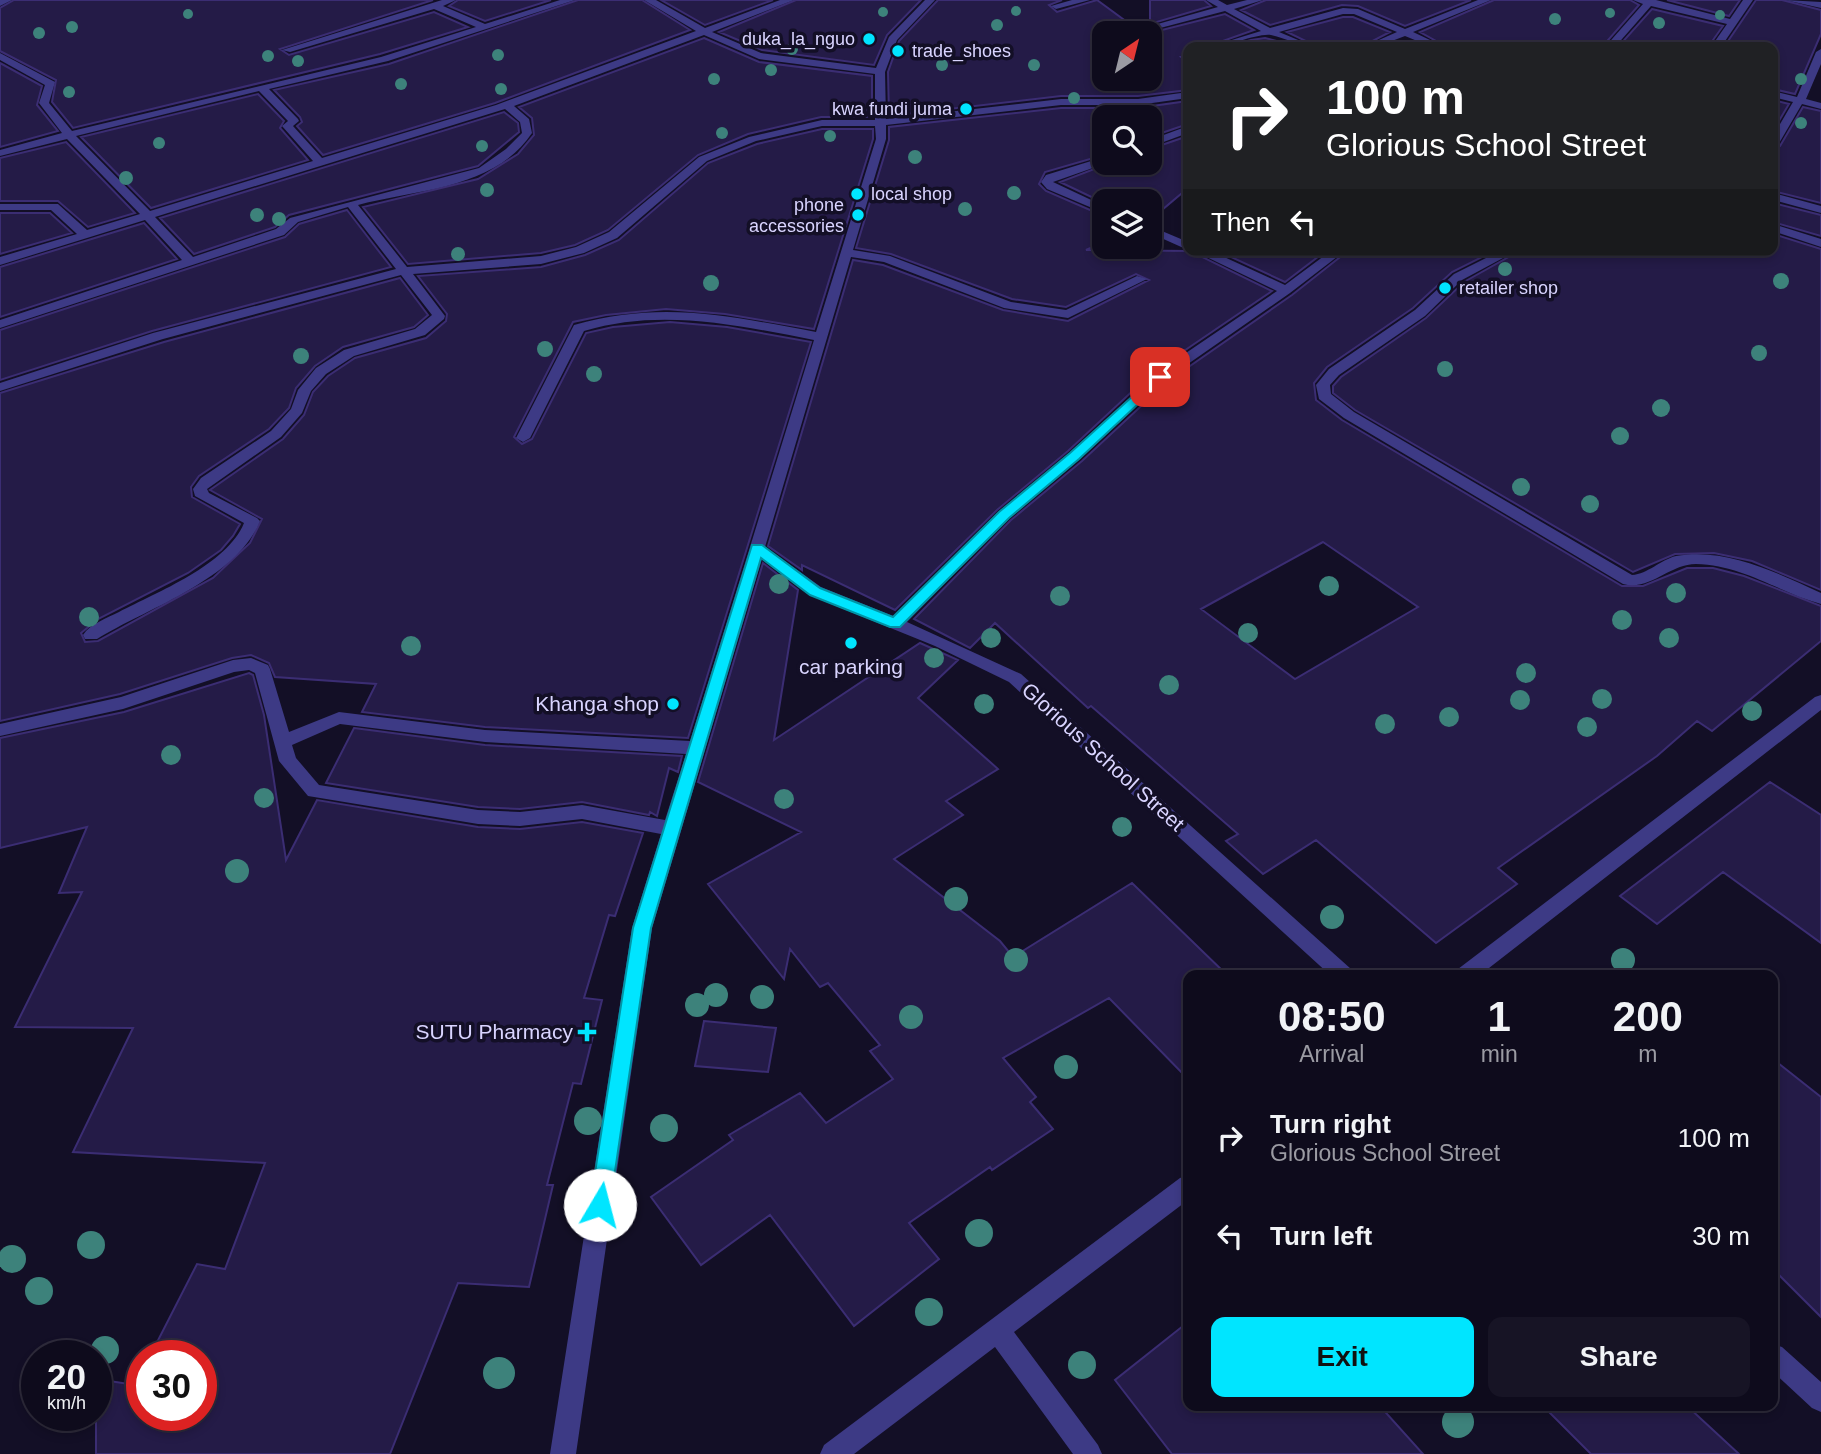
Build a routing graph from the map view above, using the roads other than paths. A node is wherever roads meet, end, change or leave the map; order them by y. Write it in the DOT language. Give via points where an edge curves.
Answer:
graph roads {
  1 [pos="7,0"];
  2 [pos="451,0"];
  3 [pos="570,0"];
  4 [pos="649,0"];
  5 [pos="789,0"];
  6 [pos="930,0"];
  7 [pos="1085,0"];
  8 [pos="1211,0"];
  9 [pos="1258,0"];
  10 [pos="1486,0"];
  11 [pos="1748,0"];
  12 [pos="1790,0"];
  13 [pos="1646,1"];
  14 [pos="0,3"];
  15 [pos="1821,5"];
  16 [pos="435,6"];
  17 [pos="1056,6"];
  18 [pos="1229,9"];
  19 [pos="1734,23"];
  20 [pos="1162,25"];
  21 [pos="485,27"];
  22 [pos="1408,31"];
  23 [pos="705,32"];
  24 [pos="1272,32"];
  25 [pos="1233,42"];
  26 [pos="1297,42"];
  27 [pos="1380,42"];
  28 [pos="1430,42"];
  29 [pos="1614,42"];
  30 [pos="1721,42"];
  31 [pos="287,50"];
  32 [pos="1821,52"];
  33 [pos="0,56"];
  34 [pos="880,72"];
  35 [pos="261,87"];
  36 [pos="1778,95"];
  37 [pos="1183,96"];
  38 [pos="1800,100"];
  39 [pos="506,105"];
  40 [pos="1821,106"];
  41 [pos="880,123"];
  42 [pos="1183,132"];
  43 [pos="68,135"];
  44 [pos="1778,137"];
  45 [pos="1162,140"];
  46 [pos="0,153"];
  47 [pos="319,161"];
  48 [pos="1092,164"];
  49 [pos="1778,197"];
  50 [pos="351,203"];
  51 [pos="1092,205"];
  52 [pos="0,207"];
  53 [pos="1821,210"];
  54 [pos="147,214"];
  55 [pos="1778,229"];
  56 [pos="84,234"];
  57 [pos="1162,234"];
  58 [pos="1821,243"];
  59 [pos="1183,244"];
  60 [pos="846,253"];
  61 [pos="1211,256"];
  62 [pos="1332,256"];
  63 [pos="1500,256"];
  64 [pos="0,261"];
  65 [pos="190,261"];
  66 [pos="402,271"];
  67 [pos="1141,279"];
  68 [pos="1286,290"];
  69 [pos="0,324"];
  70 [pos="821,337"];
  71 [pos="0,387"];
  72 [pos="523,438"];
  73 [pos="757,548"];
  74 [pos="1821,599"];
  75 [pos="895,624"];
  76 [pos="91,635"];
  77 [pos="1821,701"];
  78 [pos="0,730"];
  79 [pos="281,742"];
  80 [pos="697,748"];
  81 [pos="672,829"];
  82 [pos="1338,970"];
  83 [pos="1471,970"];
  84 [pos="1183,1190"];
  85 [pos="998,1331"];
  86 [pos="1778,1360"];
  87 [pos="1821,1399"];
  88 [pos="563,1454"];
  89 [pos="833,1454"];
  90 [pos="1089,1454"];
  1 -- 14 [label="street"];
  2 -- 16 [label="street"];
  3 -- 21 [label="street"];
  4 -- 23 [label="street"];
  5 -- 23 [label="street"];
  6 -- 34 [label="street" via="892,39"];
  7 -- 17 [label="street"];
  8 -- 18 [label="street"];
  9 -- 18 [label="street"];
  10 -- 22 [label="street"];
  11 -- 19 [label="street"];
  12 -- 15 [label="street"];
  13 -- 19 [label="street"];
  13 -- 29 [label="street"];
  16 -- 21 [label="street"];
  16 -- 31 [label="street"];
  18 -- 20 [label="street"];
  18 -- 24 [label="street"];
  19 -- 30 [label="street"];
  21 -- 35 [label="street" via="384,59"];
  22 -- 24 [label="street" via="1355,10"];
  22 -- 27 [label="street"];
  22 -- 28 [label="street"];
  23 -- 34 [label="street" via="759,56"];
  23 -- 39 [label="street"];
  24 -- 25 [label="street"];
  24 -- 26 [label="street"];
  32 -- 38 [label="street"];
  33 -- 43 [label="street" via="51,84 44,103"];
  34 -- 41 [label="street"];
  35 -- 43 [label="street"];
  35 -- 47 [label="street" via="294,121 287,126"];
  36 -- 38 [label="street"];
  37 -- 41 [label="street" via="1138,102 1061,102"];
  38 -- 40 [label="street"];
  38 -- 44 [label="street"];
  39 -- 47 [label="street"];
  39 -- 50 [label="street" via="522,117 528,135 491,166"];
  41 -- 60 [label="street" via="881,139"];
  41 -- 66 [label="street" via="803,127 753,139 704,159 613,235 580,250 541,260"];
  42 -- 45 [label="street"];
  43 -- 46 [label="street"];
  43 -- 54 [label="street"];
  47 -- 54 [label="street"];
  48 -- 51 [label="street" via="1046,182"];
  49 -- 53 [label="street"];
  50 -- 65 [label="street"];
  50 -- 66 [label="street"];
  52 -- 56 [label="street" via="54,206"];
  54 -- 56 [label="street"];
  54 -- 65 [label="street"];
  55 -- 58 [label="street"];
  56 -- 64 [label="street"];
  57 -- 59 [label="street"];
  60 -- 67 [label="street" via="886,259 1008,305 1039,312 1068,314"];
  60 -- 70 [label="street"];
  61 -- 68 [label="street"];
  62 -- 68 [label="street"];
  63 -- 74 [label="street" via="1458,276 1420,313 1334,372 1323,385 1324,396 1629,580 1642,580 1675,562 1713,561 1749,568"];
  65 -- 69 [label="street"];
  66 -- 71 [label="street" via="158,336"];
  66 -- 76 [label="street" via="439,316 432,325 349,353 321,371 276,435 200,489 202,496 252,521 251,533 240,548 148,606"];
  68 -- 75 [label="street" via="1160,377 995,524"];
  70 -- 72 [label="street" via="694,316 648,313 603,319 579,328"];
  70 -- 73 [label="street"];
  73 -- 75 [label="street, Glorious School Street" via="815,591"];
  73 -- 80 [label="street"];
  75 -- 82 [label="street, Glorious School Street" via="1015,678"];
  77 -- 83 [label="street"];
  78 -- 79 [label="street" via="123,703 251,664 261,669"];
  79 -- 80 [label="street" via="339,718 485,736"];
  79 -- 81 [label="street" via="288,761 314,791 478,817 520,819 582,813"];
  80 -- 81 [label="street"];
  81 -- 88 [label="street" via="642,928"];
  84 -- 85 [label="street"];
  85 -- 89 [label="street"];
  85 -- 90 [label="street"];
  86 -- 87 [label="street"];
}
